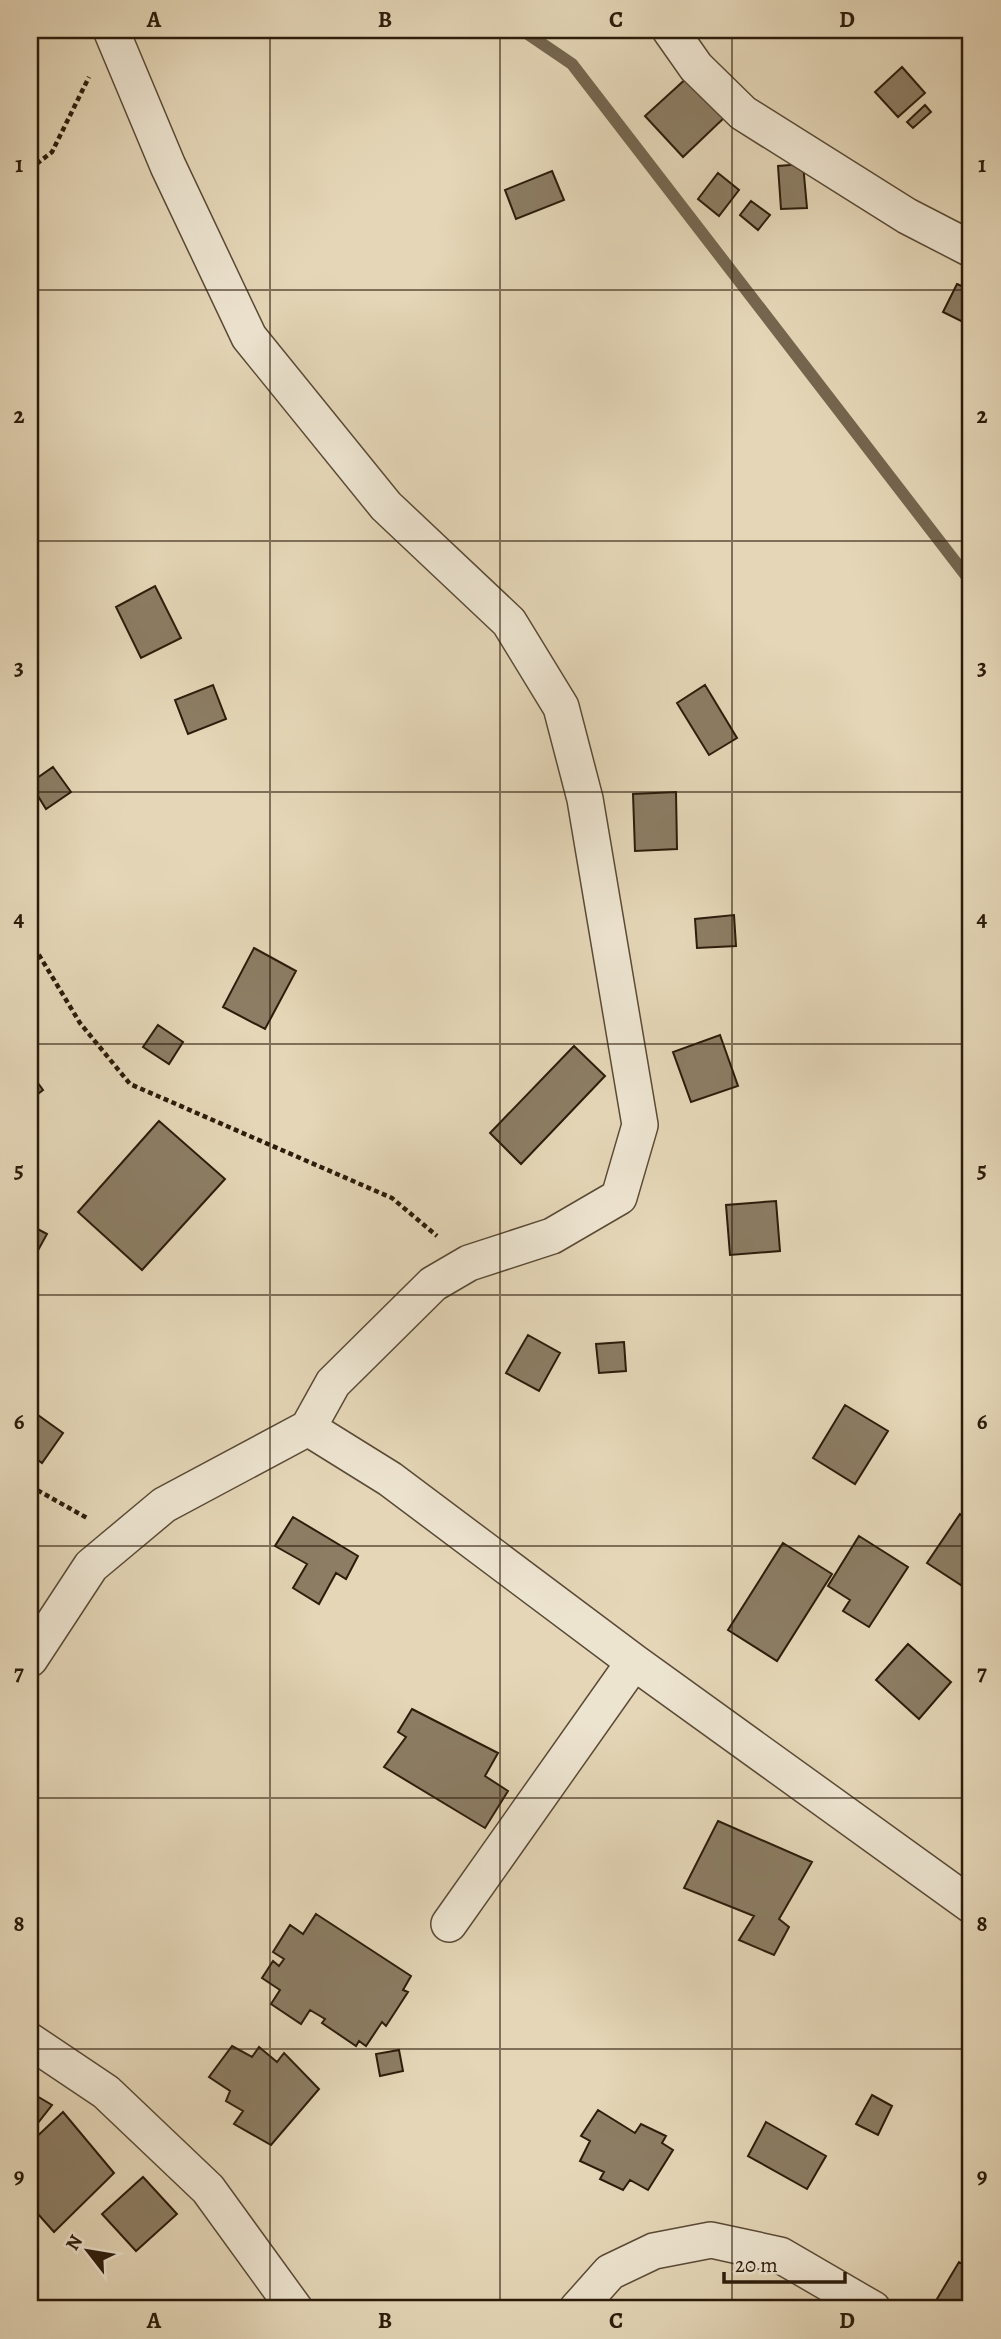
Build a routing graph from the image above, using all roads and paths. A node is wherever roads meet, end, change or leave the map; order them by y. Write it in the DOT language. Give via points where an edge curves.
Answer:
graph roads {
  1 [pos="670,30"];
  2 [pos="111,31"];
  3 [pos="30,169"];
  4 [pos="971,250"];
  5 [pos="30,940"];
  6 [pos="469,1263"];
  7 [pos="308,1428"];
  8 [pos="30,1486"];
  9 [pos="124,1539"];
  10 [pos="30,1659"];
  11 [pos="634,1662"];
  12 [pos="971,1905"];
  13 [pos="449,1924"];
  14 [pos="30,2041"];
  15 [pos="295,2309"];
  16 [pos="576,2309"];
  17 [pos="873,2309"];
  1 -- 4 [label="street" via="696,67 743,113 907,216"];
  2 -- 3 [label="path" via="52,152"];
  2 -- 6 [label="street" via="168,166 249,337 386,506 509,622 561,707 584,799 640,1125 619,1197 552,1236"];
  5 -- 6 [label="path" via="80,1023 130,1084 392,1198"];
  6 -- 7 [label="street" via="433,1284 333,1382"];
  7 -- 9 [label="street" via="164,1505"];
  7 -- 11 [label="street" via="390,1479"];
  8 -- 9 [label="path"];
  9 -- 10 [label="street" via="91,1566"];
  11 -- 12 [label="street"];
  11 -- 13 [label="street"];
  14 -- 15 [label="street" via="106,2092 208,2189"];
  16 -- 17 [label="street" via="610,2272 654,2251 711,2240 780,2255"];
}
